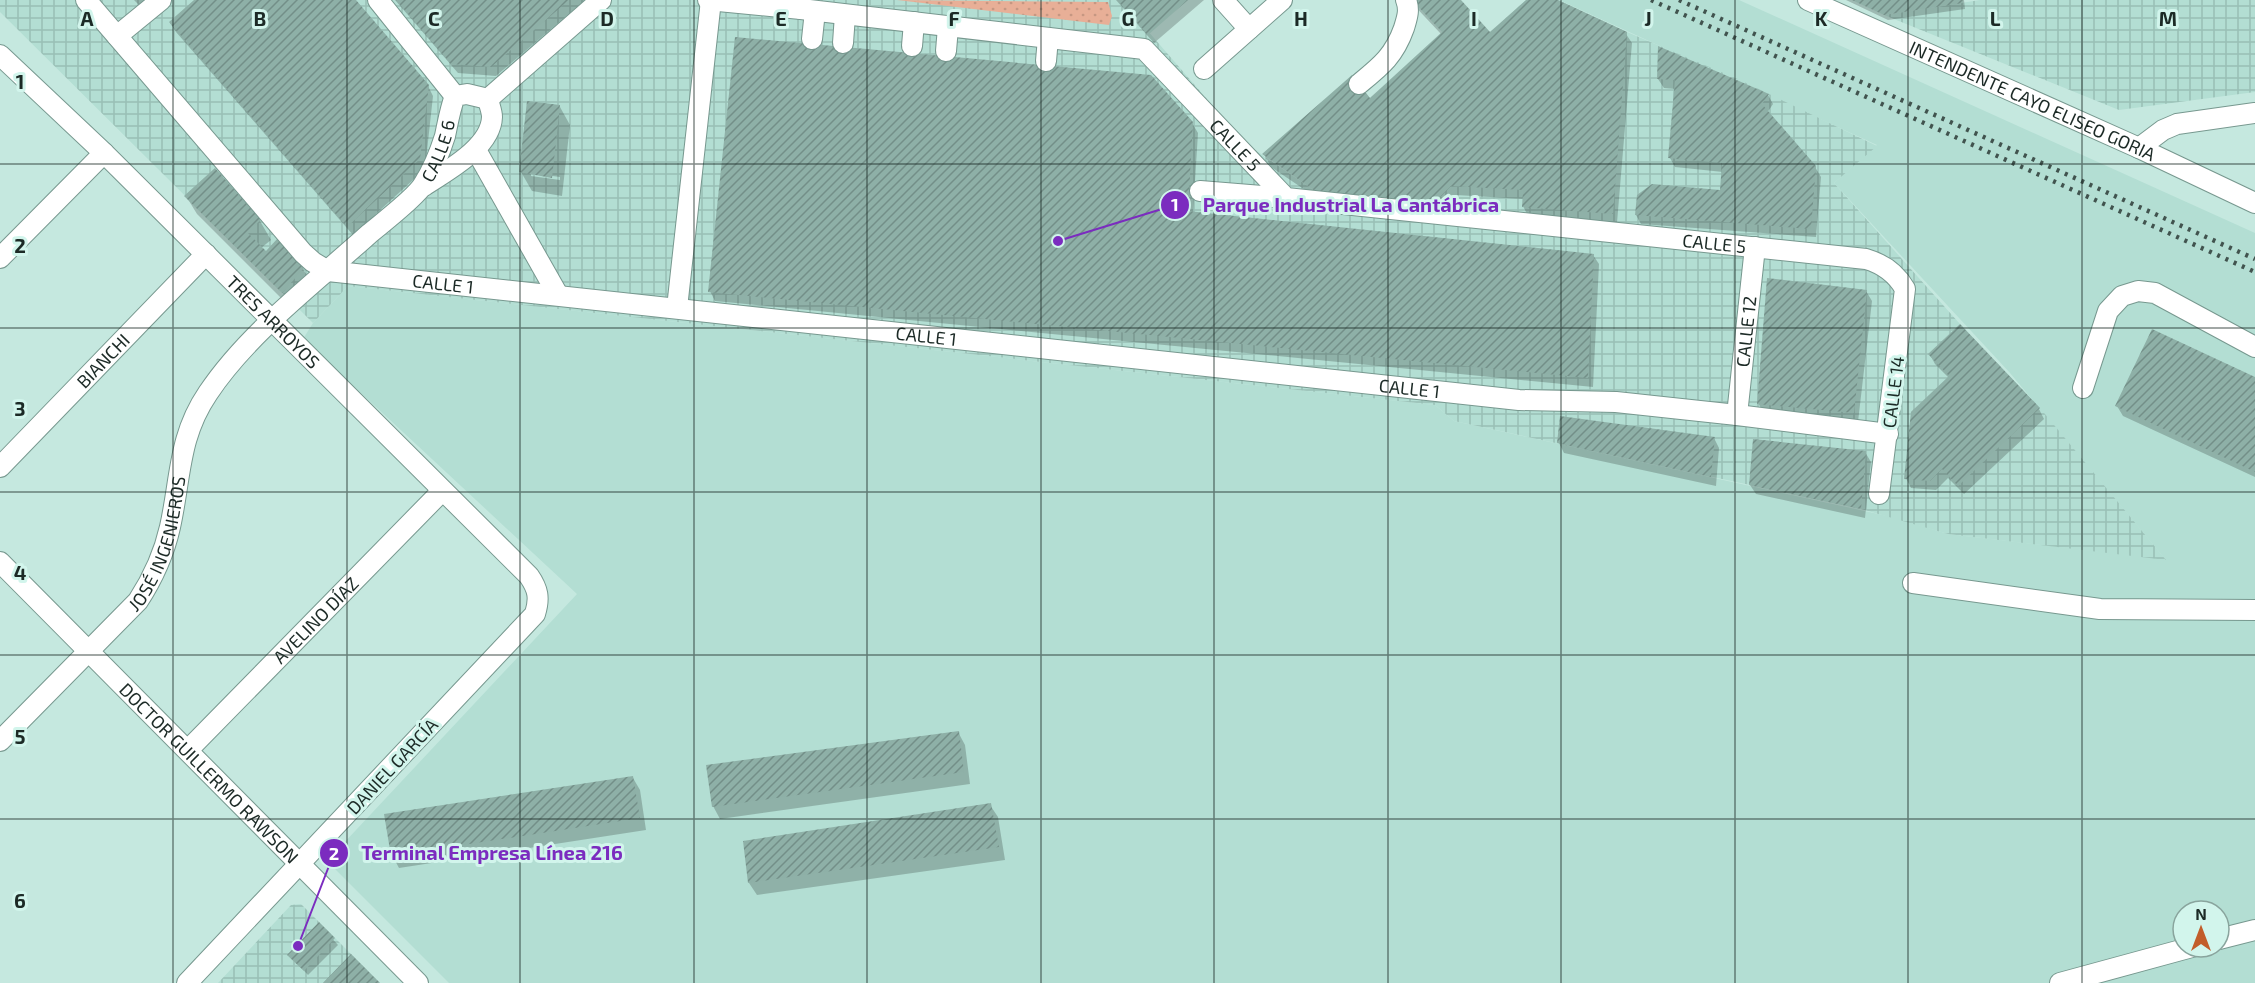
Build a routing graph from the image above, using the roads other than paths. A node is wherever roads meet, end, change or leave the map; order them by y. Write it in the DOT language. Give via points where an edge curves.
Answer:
graph roads {
  1 [pos="86,0"];
  2 [pos="162,0"];
  3 [pos="378,0"];
  4 [pos="600,0"];
  5 [pos="710,0"];
  6 [pos="1223,0"];
  7 [pos="1282,0"];
  8 [pos="1406,0"];
  9 [pos="1808,0"];
  10 [pos="802,7"];
  11 [pos="845,15"];
  12 [pos="914,22"];
  13 [pos="948,27"];
  14 [pos="1249,29"];
  15 [pos="117,36"];
  16 [pos="1048,38"];
  17 [pos="812,39"];
  18 [pos="843,43"];
  19 [pos="912,46"];
  20 [pos="946,51"];
  21 [pos="0,55"];
  22 [pos="1046,62"];
  23 [pos="1204,69"];
  24 [pos="1359,84"];
  25 [pos="455,96"];
  26 [pos="488,99"];
  27 [pos="2255,113"];
  28 [pos="2139,148"];
  29 [pos="476,150"];
  30 [pos="104,153"];
  31 [pos="422,188"];
  32 [pos="1200,191"];
  33 [pos="1286,198"];
  34 [pos="2255,203"];
  35 [pos="1755,247"];
  36 [pos="206,254"];
  37 [pos="0,258"];
  38 [pos="328,271"];
  39 [pos="1905,289"];
  40 [pos="558,295"];
  41 [pos="677,308"];
  42 [pos="273,321"];
  43 [pos="2255,347"];
  44 [pos="2083,388"];
  45 [pos="1737,414"];
  46 [pos="1888,434"];
  47 [pos="0,467"];
  48 [pos="442,491"];
  49 [pos="1879,494"];
  50 [pos="0,562"];
  51 [pos="1913,583"];
  52 [pos="539,596"];
  53 [pos="2255,610"];
  54 [pos="91,651"];
  55 [pos="0,741"];
  56 [pos="188,750"];
  57 [pos="301,864"];
  58 [pos="2255,930"];
  59 [pos="2231,936"];
  60 [pos="2171,953"];
  61 [pos="407,979"];
  62 [pos="187,983"];
  63 [pos="2060,983"];
  1 -- 15 [label="street, CALLE 1"];
  2 -- 15 [label="street"];
  3 -- 25 [label="street"];
  4 -- 26 [label="street"];
  5 -- 10 [label="street"];
  5 -- 41 [label="street"];
  6 -- 14 [label="street"];
  7 -- 14 [label="street"];
  8 -- 24 [label="street" via="1407,18 1397,46"];
  9 -- 28 [label="street, INTENDENTE CAYO ELISEO GORIA"];
  10 -- 11 [label="street, CALLE 5"];
  10 -- 17 [label="street"];
  11 -- 12 [label="street, CALLE 5"];
  11 -- 18 [label="street"];
  12 -- 13 [label="street, CALLE 5"];
  12 -- 19 [label="street"];
  13 -- 16 [label="street, CALLE 5"];
  13 -- 20 [label="street"];
  14 -- 23 [label="street"];
  15 -- 38 [label="street, CALLE 1" via="303,253"];
  16 -- 22 [label="street"];
  16 -- 33 [label="street, CALLE 5" via="1144,49 1212,135"];
  21 -- 30 [label="street, TRES ARROYOS"];
  25 -- 26 [label="street, CALLE 6"];
  25 -- 31 [label="street, CALLE 6" via="444,137"];
  26 -- 29 [label="street" via="492,119"];
  27 -- 28 [label="street" via="2177,124"];
  28 -- 34 [label="street, INTENDENTE CAYO ELISEO GORIA"];
  29 -- 31 [label="street"];
  29 -- 40 [label="street"];
  30 -- 36 [label="street, TRES ARROYOS"];
  30 -- 37 [label="street"];
  31 -- 38 [label="street, CALLE 6"];
  32 -- 33 [label="street"];
  33 -- 35 [label="street, CALLE 5"];
  35 -- 39 [label="street, CALLE 5" via="1881,263"];
  35 -- 45 [label="street, CALLE 12"];
  36 -- 42 [label="street, TRES ARROYOS"];
  36 -- 47 [label="street, BIANCHI"];
  38 -- 40 [label="street, CALLE 1"];
  38 -- 42 [label="street, CALLE 6"];
  39 -- 46 [label="street, CALLE 14"];
  40 -- 41 [label="street, CALLE 1"];
  41 -- 45 [label="street, CALLE 1" via="1519,400 1616,402"];
  42 -- 48 [label="street, TRES ARROYOS"];
  42 -- 54 [label="street, JOSÉ INGENIEROS" via="239,353 198,408 183,447 171,525 160,563 138,601"];
  43 -- 44 [label="street" via="2155,293 2138,291 2122,296 2108,311"];
  45 -- 46 [label="street, CALLE 1"];
  46 -- 49 [label="street, CALLE 14"];
  48 -- 52 [label="street, TRES ARROYOS" via="529,576"];
  48 -- 56 [label="street, AVELINO DÍAZ"];
  50 -- 54 [label="street, DOCTOR GUILLERMO RAWSON"];
  51 -- 53 [label="street" via="2100,609"];
  52 -- 57 [label="street, DANIEL GARCÍA" via="535,614"];
  54 -- 55 [label="street, JOSÉ INGENIEROS"];
  54 -- 56 [label="street, DOCTOR GUILLERMO RAWSON"];
  56 -- 57 [label="street, DOCTOR GUILLERMO RAWSON"];
  57 -- 61 [label="street, DOCTOR GUILLERMO RAWSON"];
  57 -- 62 [label="street, DANIEL GARCÍA"];
  58 -- 59 [label="street"];
  60 -- 63 [label="street"];
}
